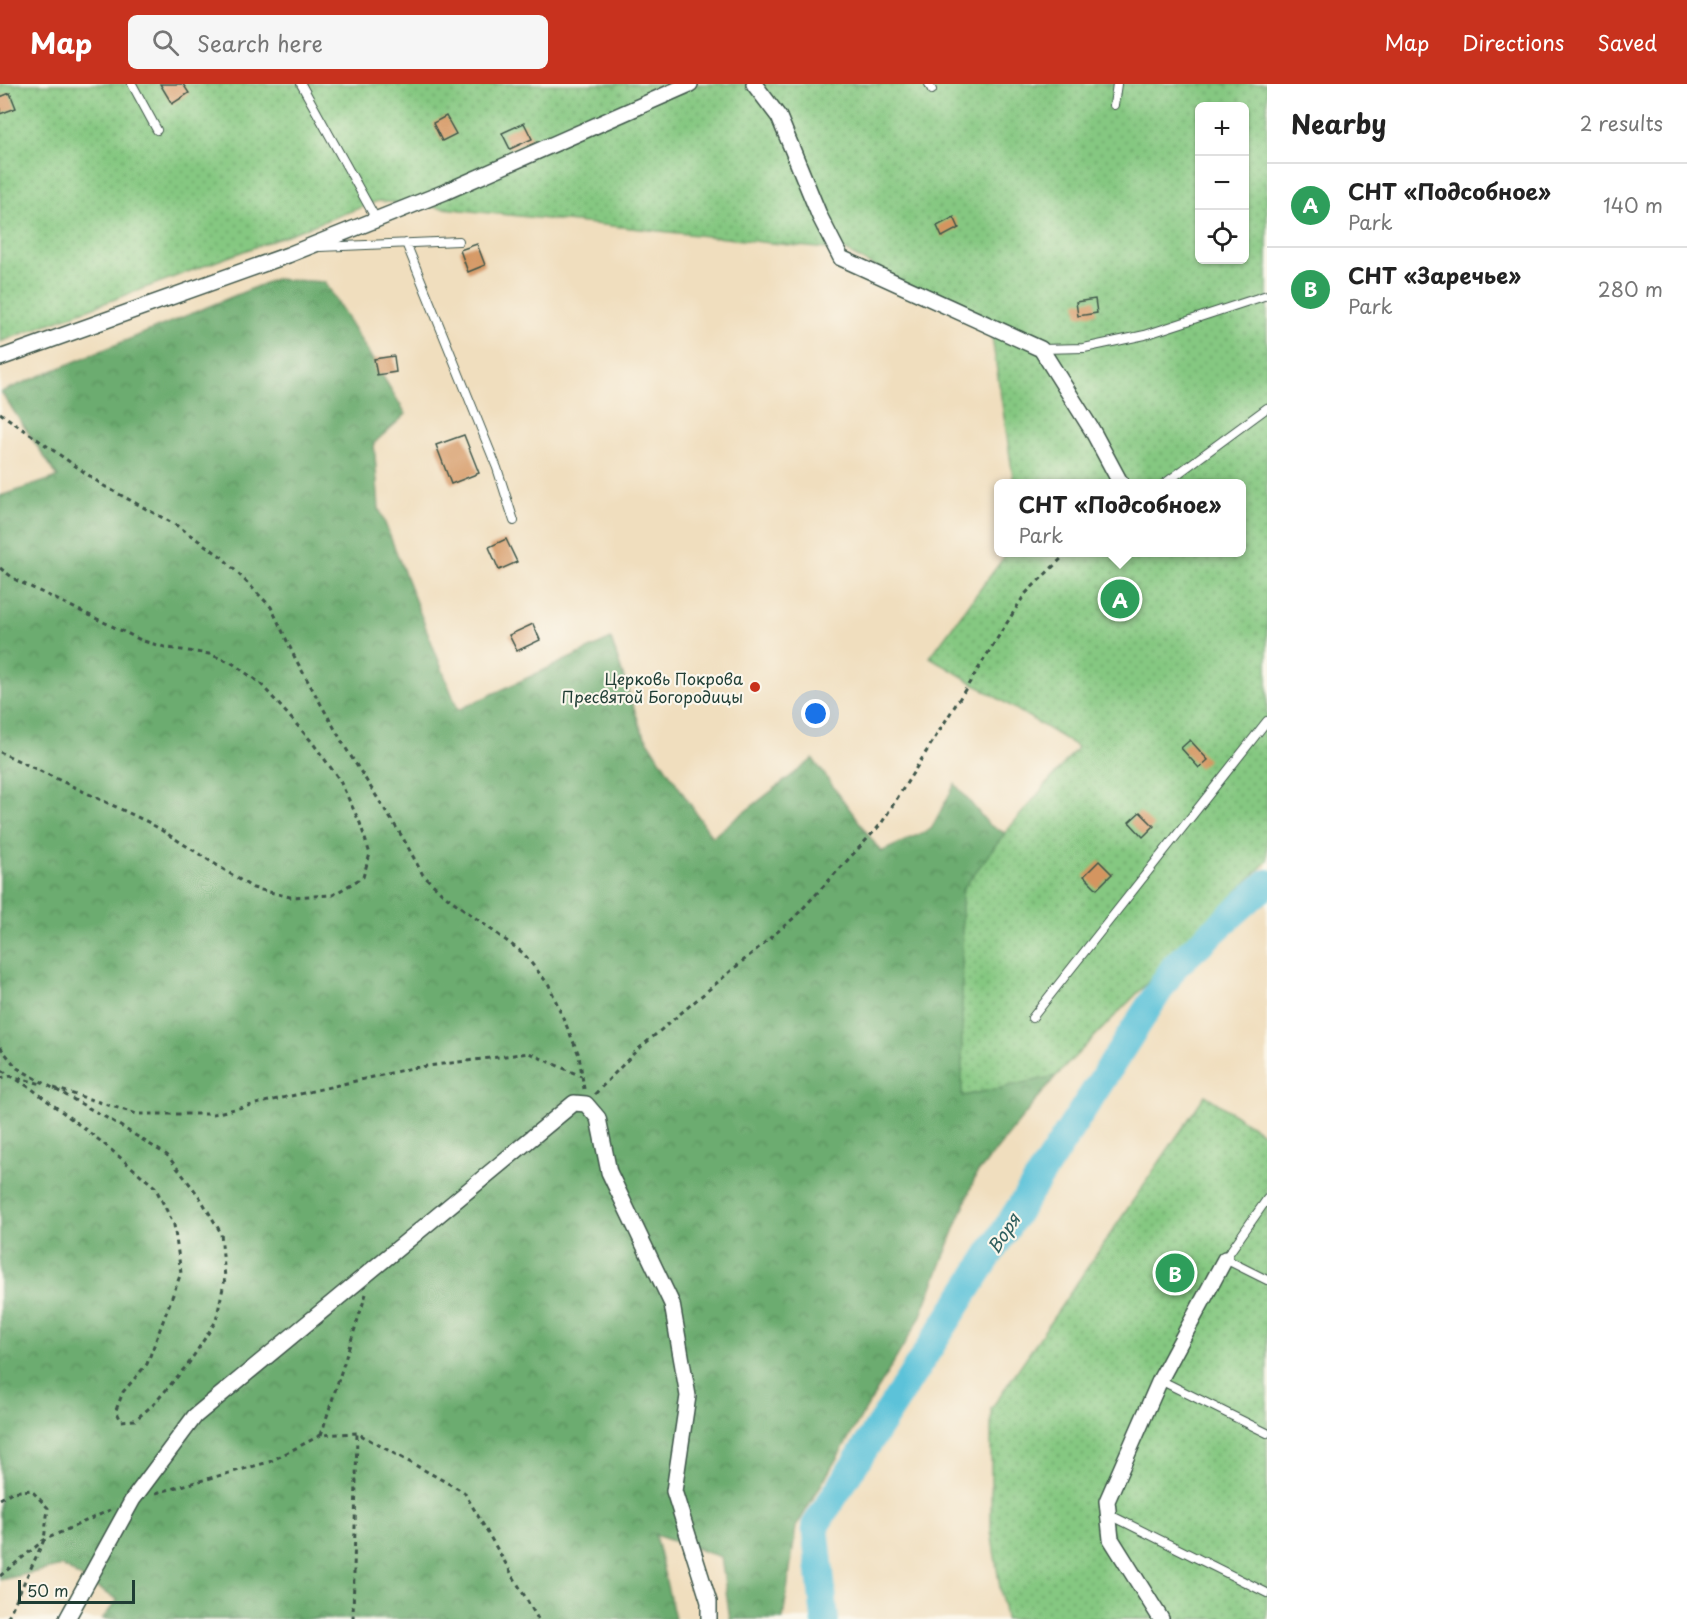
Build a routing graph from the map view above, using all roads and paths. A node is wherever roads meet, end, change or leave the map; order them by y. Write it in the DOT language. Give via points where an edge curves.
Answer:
graph roads {
  1 [pos="132,84"];
  2 [pos="301,84"];
  3 [pos="690,84"];
  4 [pos="754,84"];
  5 [pos="1117,84"];
  6 [pos="1114,105"];
  7 [pos="157,130"];
  8 [pos="376,219"];
  9 [pos="459,241"];
  10 [pos="406,243"];
  11 [pos="307,247"];
  12 [pos="1267,295"];
  13 [pos="1041,349"];
  14 [pos="0,358"];
  15 [pos="1267,408"];
  16 [pos="0,413"];
  17 [pos="1119,479"];
  18 [pos="1169,479"];
  19 [pos="514,521"];
  20 [pos="1063,557"];
  21 [pos="0,568"];
  22 [pos="1267,721"];
  23 [pos="0,752"];
  24 [pos="1032,1018"];
  25 [pos="0,1047"];
  26 [pos="0,1069"];
  27 [pos="10,1076"];
  28 [pos="582,1076"];
  29 [pos="0,1078"];
  30 [pos="46,1086"];
  31 [pos="586,1104"];
  32 [pos="1267,1198"];
  33 [pos="1225,1259"];
  34 [pos="375,1267"];
  35 [pos="1267,1280"];
  36 [pos="1160,1380"];
  37 [pos="357,1433"];
  38 [pos="1267,1433"];
  39 [pos="321,1435"];
  40 [pos="0,1499"];
  41 [pos="133,1499"];
  42 [pos="1108,1514"];
  43 [pos="44,1540"];
  44 [pos="0,1576"];
  45 [pos="1267,1593"];
  46 [pos="7,1619"];
  47 [pos="67,1619"];
  48 [pos="353,1619"];
  49 [pos="538,1619"];
  50 [pos="709,1619"];
  51 [pos="1161,1619"];
  1 -- 7 [label="lane"];
  2 -- 8 [label="lane"];
  3 -- 8 [label="street"];
  4 -- 13 [label="street" via="779,117 841,258"];
  5 -- 6 [label="lane"];
  8 -- 11 [label="street"];
  9 -- 10 [label="lane"];
  10 -- 11 [label="lane"];
  10 -- 19 [label="lane" via="497,468"];
  11 -- 14 [label="street"];
  12 -- 13 [label="lane" via="1146,335 1084,348"];
  13 -- 17 [label="street"];
  15 -- 18 [label="lane"];
  16 -- 28 [label="path" via="104,486 176,525 222,557 271,607 307,679 423,875 523,953 549,985 579,1055"];
  20 -- 31 [label="path" via="1025,594 880,824 795,917 636,1051"];
  21 -- 23 [label="path" via="16,580 143,641 209,654 232,663 260,683 339,779 370,854 363,877 333,894 290,897 253,888 150,823"];
  22 -- 24 [label="lane"];
  25 -- 30 [label="path" via="17,1068"];
  26 -- 27 [label="path"];
  27 -- 29 [label="path"];
  27 -- 30 [label="path"];
  27 -- 30 [label="path" via="103,1143 155,1187 174,1225 181,1273 147,1364 123,1392 116,1410 121,1421 135,1420 189,1364 216,1321 225,1278 221,1233 167,1155"];
  28 -- 30 [label="path" via="528,1053 412,1068 213,1114 137,1114"];
  28 -- 31 [label="path"];
  31 -- 34 [label="street" via="574,1103"];
  31 -- 50 [label="street" via="598,1118 609,1172 672,1304 688,1396 674,1491 709,1602"];
  32 -- 33 [label="lane"];
  33 -- 35 [label="lane"];
  33 -- 36 [label="street"];
  34 -- 39 [label="path"];
  34 -- 41 [label="street" via="195,1416"];
  36 -- 38 [label="lane"];
  36 -- 42 [label="street" via="1107,1501"];
  37 -- 39 [label="path"];
  37 -- 48 [label="path"];
  37 -- 49 [label="path" via="464,1491"];
  39 -- 41 [label="path" via="268,1462"];
  40 -- 43 [label="path" via="12,1492 31,1490 48,1508"];
  41 -- 43 [label="path"];
  41 -- 47 [label="street"];
  42 -- 45 [label="lane"];
  42 -- 51 [label="street" via="1111,1539"];
  43 -- 44 [label="path"];
  43 -- 46 [label="path"];
}
